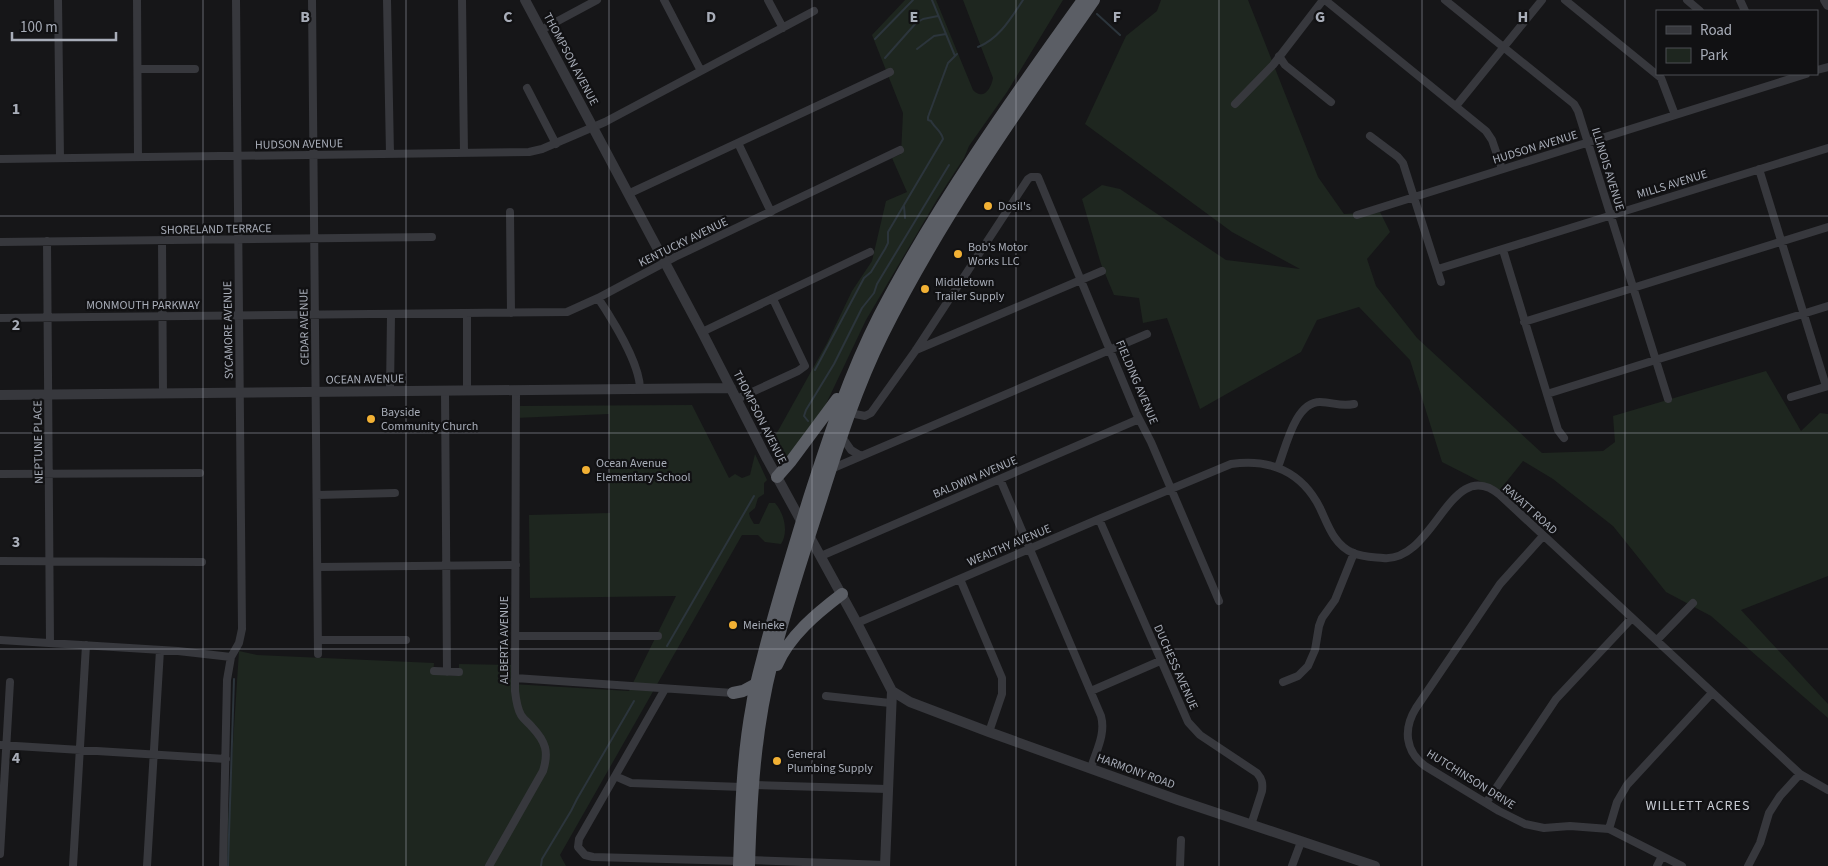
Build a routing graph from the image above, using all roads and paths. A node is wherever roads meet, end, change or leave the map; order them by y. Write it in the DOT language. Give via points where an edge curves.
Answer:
graph roads {
  1 [pos="58,0"];
  2 [pos="137,0"];
  3 [pos="236,0"];
  4 [pos="312,0"];
  5 [pos="387,0"];
  6 [pos="462,0"];
  7 [pos="525,0"];
  8 [pos="597,0"];
  9 [pos="664,0"];
  10 [pos="768,0"];
  11 [pos="1083,0"];
  12 [pos="1094,0"];
  13 [pos="1324,0"];
  14 [pos="1445,0"];
  15 [pos="1542,0"];
  16 [pos="1565,0"];
  17 [pos="1686,0"];
  18 [pos="1825,0"];
  19 [pos="1828,5"];
  20 [pos="1699,10"];
  21 [pos="814,11"];
  22 [pos="783,28"];
  23 [pos="541,30"];
  24 [pos="1502,47"];
  25 [pos="1279,56"];
  26 [pos="138,69"];
  27 [pos="195,69"];
  28 [pos="701,71"];
  29 [pos="890,72"];
  30 [pos="1656,74"];
  31 [pos="1657,75"];
  32 [pos="1803,75"];
  33 [pos="527,88"];
  34 [pos="1331,102"];
  35 [pos="1235,104"];
  36 [pos="1456,106"];
  37 [pos="1675,115"];
  38 [pos="593,127"];
  39 [pos="1370,136"];
  40 [pos="1588,142"];
  41 [pos="738,143"];
  42 [pos="556,144"];
  43 [pos="1828,148"];
  44 [pos="900,150"];
  45 [pos="464,153"];
  46 [pos="390,154"];
  47 [pos="313,155"];
  48 [pos="236,156"];
  49 [pos="138,157"];
  50 [pos="60,158"];
  51 [pos="0,159"];
  52 [pos="1502,168"];
  53 [pos="1759,169"];
  54 [pos="628,194"];
  55 [pos="1414,197"];
  56 [pos="510,212"];
  57 [pos="771,212"];
  58 [pos="1357,215"];
  59 [pos="1611,216"];
  60 [pos="1828,227"];
  61 [pos="432,237"];
  62 [pos="238,239"];
  63 [pos="314,239"];
  64 [pos="47,241"];
  65 [pos="162,241"];
  66 [pos="1782,241"];
  67 [pos="0,242"];
  68 [pos="1503,250"];
  69 [pos="870,252"];
  70 [pos="665,262"];
  71 [pos="1438,270"];
  72 [pos="1102,271"];
  73 [pos="1081,280"];
  74 [pos="1441,282"];
  75 [pos="1634,288"];
  76 [pos="598,298"];
  77 [pos="773,299"];
  78 [pos="1828,306"];
  79 [pos="467,313"];
  80 [pos="511,313"];
  81 [pos="390,314"];
  82 [pos="1804,314"];
  83 [pos="315,315"];
  84 [pos="163,316"];
  85 [pos="239,316"];
  86 [pos="48,317"];
  87 [pos="0,318"];
  88 [pos="1524,322"];
  89 [pos="702,332"];
  90 [pos="1147,334"];
  91 [pos="1110,349"];
  92 [pos="916,350"];
  93 [pos="1656,360"];
  94 [pos="848,382"];
  95 [pos="1827,386"];
  96 [pos="731,388"];
  97 [pos="640,389"];
  98 [pos="467,390"];
  99 [pos="516,390"];
  100 [pos="390,391"];
  101 [pos="445,391"];
  102 [pos="316,392"];
  103 [pos="240,393"];
  104 [pos="163,394"];
  105 [pos="1547,394"];
  106 [pos="0,395"];
  107 [pos="49,395"];
  108 [pos="1791,397"];
  109 [pos="737,399"];
  110 [pos="1668,399"];
  111 [pos="1354,404"];
  112 [pos="850,414"];
  113 [pos="1139,420"];
  114 [pos="842,436"];
  115 [pos="1564,438"];
  116 [pos="861,456"];
  117 [pos="1278,466"];
  118 [pos="831,469"];
  119 [pos="200,473"];
  120 [pos="0,474"];
  121 [pos="50,474"];
  122 [pos="776,476"];
  123 [pos="1000,479"];
  124 [pos="1171,488"];
  125 [pos="395,494"];
  126 [pos="317,495"];
  127 [pos="1099,518"];
  128 [pos="802,521"];
  129 [pos="810,535"];
  130 [pos="1543,536"];
  131 [pos="1030,548"];
  132 [pos="1354,553"];
  133 [pos="821,556"];
  134 [pos="0,561"];
  135 [pos="50,562"];
  136 [pos="202,562"];
  137 [pos="516,565"];
  138 [pos="447,566"];
  139 [pos="318,568"];
  140 [pos="960,579"];
  141 [pos="842,594"];
  142 [pos="1219,601"];
  143 [pos="1693,603"];
  144 [pos="1632,618"];
  145 [pos="857,623"];
  146 [pos="516,636"];
  147 [pos="658,636"];
  148 [pos="0,640"];
  149 [pos="318,640"];
  150 [pos="406,640"];
  151 [pos="1657,640"];
  152 [pos="50,643"];
  153 [pos="86,645"];
  154 [pos="160,650"];
  155 [pos="318,654"];
  156 [pos="231,657"];
  157 [pos="1160,661"];
  158 [pos="434,671"];
  159 [pos="447,672"];
  160 [pos="459,672"];
  161 [pos="515,678"];
  162 [pos="10,682"];
  163 [pos="1283,682"];
  164 [pos="761,687"];
  165 [pos="665,689"];
  166 [pos="892,691"];
  167 [pos="1091,691"];
  168 [pos="734,693"];
  169 [pos="1712,693"];
  170 [pos="826,696"];
  171 [pos="890,703"];
  172 [pos="751,707"];
  173 [pos="989,732"];
  174 [pos="3,745"];
  175 [pos="80,750"];
  176 [pos="154,754"];
  177 [pos="226,759"];
  178 [pos="1091,768"];
  179 [pos="1800,774"];
  180 [pos="616,776"];
  181 [pos="747,786"];
  182 [pos="887,789"];
  183 [pos="1828,790"];
  184 [pos="1486,803"];
  185 [pos="1251,825"];
  186 [pos="1609,829"];
  187 [pos="1181,840"];
  188 [pos="1301,842"];
  189 [pos="0,854"];
  190 [pos="1662,856"];
  191 [pos="744,863"];
  192 [pos="885,865"];
  193 [pos="73,866"];
  194 [pos="147,866"];
  195 [pos="223,866"];
  196 [pos="489,866"];
  197 [pos="1180,866"];
  198 [pos="1292,866"];
  199 [pos="1375,866"];
  200 [pos="1657,866"];
  201 [pos="1682,866"];
  202 [pos="1748,866"];
  1 -- 50 [label="street"];
  2 -- 26 [label="street"];
  3 -- 48 [label="street, SYCAMORE AVENUE"];
  4 -- 47 [label="street, CEDAR AVENUE"];
  5 -- 46 [label="street"];
  6 -- 45 [label="street"];
  7 -- 23 [label="street, THOMPSON AVENUE"];
  8 -- 23 [label="street"];
  9 -- 28 [label="street"];
  10 -- 22 [label="street"];
  11 -- 94 [label="highway" via="980,148 909,261"];
  12 -- 112 [label="highway" via="950,214 880,340"];
  13 -- 25 [label="street"];
  13 -- 36 [label="street"];
  14 -- 24 [label="street, ILLINOIS AVENUE"];
  15 -- 24 [label="street"];
  16 -- 30 [label="street"];
  17 -- 20 [label="street"];
  18 -- 19 [label="street"];
  21 -- 22 [label="street, HUDSON AVENUE"];
  22 -- 28 [label="street, HUDSON AVENUE"];
  23 -- 38 [label="street, THOMPSON AVENUE"];
  24 -- 36 [label="street"];
  24 -- 40 [label="street, ILLINOIS AVENUE" via="1574,104"];
  25 -- 34 [label="street" via="1285,65"];
  25 -- 35 [label="street"];
  26 -- 27 [label="street"];
  26 -- 49 [label="street"];
  28 -- 38 [label="street, HUDSON AVENUE"];
  29 -- 41 [label="street"];
  31 -- 37 [label="street"];
  32 -- 37 [label="street, HUDSON AVENUE"];
  33 -- 42 [label="street"];
  36 -- 52 [label="street" via="1489,135"];
  37 -- 40 [label="street, HUDSON AVENUE"];
  38 -- 42 [label="street, HUDSON AVENUE"];
  38 -- 54 [label="street, THOMPSON AVENUE"];
  39 -- 55 [label="street" via="1403,163"];
  40 -- 52 [label="street, HUDSON AVENUE"];
  40 -- 59 [label="street, ILLINOIS AVENUE"];
  41 -- 54 [label="street"];
  41 -- 57 [label="street"];
  42 -- 45 [label="street, HUDSON AVENUE" via="528,152"];
  43 -- 53 [label="street, MILLS AVENUE"];
  44 -- 57 [label="street, KENTUCKY AVENUE"];
  45 -- 46 [label="street, HUDSON AVENUE"];
  46 -- 47 [label="street, HUDSON AVENUE"];
  47 -- 48 [label="street, HUDSON AVENUE"];
  47 -- 63 [label="street, CEDAR AVENUE"];
  48 -- 49 [label="street, HUDSON AVENUE"];
  48 -- 62 [label="street, SYCAMORE AVENUE"];
  49 -- 50 [label="street, HUDSON AVENUE"];
  50 -- 51 [label="street, HUDSON AVENUE"];
  52 -- 55 [label="street, HUDSON AVENUE"];
  53 -- 59 [label="street, MILLS AVENUE"];
  53 -- 66 [label="street"];
  54 -- 70 [label="street, THOMPSON AVENUE"];
  55 -- 58 [label="street, HUDSON AVENUE"];
  55 -- 71 [label="street"];
  56 -- 80 [label="street"];
  57 -- 70 [label="street, KENTUCKY AVENUE"];
  59 -- 68 [label="street, MILLS AVENUE"];
  59 -- 75 [label="street, ILLINOIS AVENUE"];
  60 -- 66 [label="street"];
  61 -- 63 [label="street, SHORELAND TERRACE"];
  62 -- 63 [label="street, SHORELAND TERRACE"];
  62 -- 65 [label="street, SHORELAND TERRACE"];
  62 -- 85 [label="street, SYCAMORE AVENUE"];
  63 -- 83 [label="street, CEDAR AVENUE"];
  64 -- 65 [label="street, SHORELAND TERRACE"];
  64 -- 67 [label="street, SHORELAND TERRACE"];
  64 -- 86 [label="street, NEPTUNE PLACE"];
  65 -- 84 [label="street"];
  66 -- 75 [label="street"];
  66 -- 82 [label="street"];
  68 -- 71 [label="street, MILLS AVENUE"];
  68 -- 88 [label="street"];
  69 -- 77 [label="street"];
  70 -- 76 [label="street, KENTUCKY AVENUE"];
  70 -- 89 [label="street, THOMPSON AVENUE"];
  71 -- 74 [label="street"];
  72 -- 73 [label="street"];
  73 -- 91 [label="street, FIELDING AVENUE"];
  73 -- 92 [label="street"];
  73 -- 92 [label="street, FIELDING AVENUE" via="1041,181 1038,177 1031,177"];
  75 -- 88 [label="street"];
  75 -- 93 [label="street, ILLINOIS AVENUE"];
  76 -- 80 [label="street, KENTUCKY AVENUE" via="567,312"];
  76 -- 97 [label="street" via="639,372"];
  77 -- 89 [label="street"];
  77 -- 109 [label="street" via="805,366"];
  78 -- 82 [label="street"];
  79 -- 80 [label="street, KENTUCKY AVENUE"];
  79 -- 81 [label="street, MONMOUTH PARKWAY"];
  79 -- 98 [label="street"];
  81 -- 83 [label="street, MONMOUTH PARKWAY"];
  81 -- 100 [label="street"];
  82 -- 93 [label="street"];
  82 -- 95 [label="street"];
  83 -- 85 [label="street, MONMOUTH PARKWAY"];
  83 -- 102 [label="street, CEDAR AVENUE"];
  84 -- 85 [label="street, MONMOUTH PARKWAY"];
  84 -- 86 [label="street, MONMOUTH PARKWAY"];
  84 -- 104 [label="street"];
  85 -- 103 [label="street, SYCAMORE AVENUE"];
  86 -- 87 [label="street, MONMOUTH PARKWAY"];
  86 -- 107 [label="street, NEPTUNE PLACE"];
  88 -- 105 [label="street"];
  89 -- 96 [label="street, THOMPSON AVENUE"];
  90 -- 91 [label="street"];
  91 -- 113 [label="street, FIELDING AVENUE"];
  91 -- 116 [label="street"];
  92 -- 112 [label="street" via="871,413 865,416"];
  93 -- 105 [label="street"];
  93 -- 110 [label="street, ILLINOIS AVENUE"];
  94 -- 122 [label="highway" via="791,461"];
  94 -- 128 [label="highway"];
  95 -- 108 [label="street"];
  96 -- 97 [label="street, OCEAN AVENUE"];
  96 -- 109 [label="street, THOMPSON AVENUE"];
  97 -- 99 [label="street, OCEAN AVENUE"];
  98 -- 99 [label="street, OCEAN AVENUE"];
  98 -- 101 [label="street, OCEAN AVENUE"];
  99 -- 137 [label="street, ALBERTA AVENUE"];
  100 -- 101 [label="street, OCEAN AVENUE"];
  100 -- 102 [label="street, OCEAN AVENUE"];
  101 -- 138 [label="street"];
  102 -- 103 [label="street, OCEAN AVENUE"];
  102 -- 126 [label="street, CEDAR AVENUE"];
  103 -- 104 [label="street, OCEAN AVENUE"];
  103 -- 156 [label="street, SYCAMORE AVENUE" via="242,629"];
  104 -- 107 [label="street, OCEAN AVENUE"];
  105 -- 115 [label="street" via="1558,430"];
  106 -- 107 [label="street, OCEAN AVENUE"];
  107 -- 121 [label="street, NEPTUNE PLACE"];
  109 -- 122 [label="street, THOMPSON AVENUE"];
  111 -- 117 [label="street" via="1340,406 1320,402 1308,405 1297,418"];
  112 -- 114 [label="highway"];
  113 -- 123 [label="street, BALDWIN AVENUE"];
  113 -- 124 [label="street, FIELDING AVENUE"];
  114 -- 116 [label="street" via="851,450"];
  114 -- 118 [label="highway"];
  116 -- 118 [label="street"];
  117 -- 124 [label="street" via="1249,462 1231,464"];
  117 -- 132 [label="street, RAVATT ROAD" via="1306,488 1319,505 1333,536"];
  118 -- 129 [label="highway"];
  119 -- 121 [label="street"];
  120 -- 121 [label="street"];
  121 -- 135 [label="street, NEPTUNE PLACE"];
  122 -- 128 [label="street, THOMPSON AVENUE"];
  123 -- 131 [label="street"];
  123 -- 133 [label="street, BALDWIN AVENUE"];
  124 -- 127 [label="street, WEALTHY AVENUE"];
  124 -- 142 [label="street, FIELDING AVENUE"];
  125 -- 126 [label="street"];
  126 -- 139 [label="street, CEDAR AVENUE"];
  127 -- 131 [label="street, WEALTHY AVENUE"];
  127 -- 157 [label="street, DUCHESS AVENUE"];
  128 -- 129 [label="street, THOMPSON AVENUE"];
  128 -- 164 [label="highway" via="778,598"];
  129 -- 133 [label="street, THOMPSON AVENUE"];
  129 -- 164 [label="highway"];
  130 -- 132 [label="street, RAVATT ROAD" via="1495,491 1473,487 1455,496 1419,543 1408,552 1387,558"];
  130 -- 144 [label="street, RAVATT ROAD"];
  130 -- 184 [label="street, HUTCHINSON DRIVE" via="1500,584 1408,724 1408,743 1420,763"];
  131 -- 140 [label="street, WEALTHY AVENUE"];
  131 -- 167 [label="street"];
  132 -- 163 [label="street" via="1335,600 1322,618 1308,666 1298,676"];
  133 -- 141 [label="street, THOMPSON AVENUE"];
  134 -- 135 [label="street"];
  135 -- 136 [label="street"];
  135 -- 152 [label="street, NEPTUNE PLACE"];
  137 -- 138 [label="street"];
  137 -- 146 [label="street, ALBERTA AVENUE"];
  138 -- 139 [label="street"];
  138 -- 159 [label="street"];
  139 -- 149 [label="street, CEDAR AVENUE"];
  140 -- 145 [label="street, WEALTHY AVENUE"];
  140 -- 173 [label="street" via="1002,678 1002,694"];
  141 -- 145 [label="street, THOMPSON AVENUE"];
  141 -- 164 [label="highway" via="790,643"];
  143 -- 151 [label="street"];
  144 -- 151 [label="street, RAVATT ROAD"];
  144 -- 184 [label="street" via="1556,699"];
  145 -- 166 [label="street, THOMPSON AVENUE"];
  146 -- 147 [label="street"];
  146 -- 161 [label="street, ALBERTA AVENUE"];
  148 -- 152 [label="street"];
  149 -- 150 [label="street"];
  149 -- 155 [label="street, CEDAR AVENUE"];
  151 -- 169 [label="street, RAVATT ROAD"];
  152 -- 153 [label="street"];
  153 -- 154 [label="street"];
  153 -- 175 [label="street"];
  154 -- 156 [label="street"];
  154 -- 176 [label="street"];
  156 -- 177 [label="street, SYCAMORE AVENUE" via="227,680"];
  157 -- 167 [label="street"];
  157 -- 185 [label="street, DUCHESS AVENUE" via="1192,727 1261,777 1262,791"];
  158 -- 159 [label="street"];
  159 -- 160 [label="street"];
  161 -- 165 [label="street"];
  161 -- 196 [label="street, ALBERTA AVENUE" via="517,707 542,740 547,758 543,771"];
  162 -- 174 [label="street"];
  164 -- 168 [label="highway"];
  164 -- 172 [label="highway"];
  164 -- 181 [label="highway"];
  165 -- 168 [label="street"];
  165 -- 180 [label="street"];
  166 -- 171 [label="street"];
  166 -- 173 [label="street, HARMONY ROAD" via="910,702"];
  167 -- 178 [label="street" via="1102,716 1103,728"];
  168 -- 172 [label="highway"];
  169 -- 179 [label="street, RAVATT ROAD"];
  169 -- 186 [label="street" via="1627,786 1617,802"];
  170 -- 171 [label="street"];
  171 -- 182 [label="street"];
  172 -- 181 [label="highway"];
  173 -- 178 [label="street, HARMONY ROAD"];
  174 -- 175 [label="street"];
  174 -- 189 [label="street"];
  175 -- 176 [label="street"];
  175 -- 193 [label="street"];
  176 -- 177 [label="street"];
  176 -- 194 [label="street"];
  177 -- 195 [label="street, SYCAMORE AVENUE"];
  178 -- 185 [label="street, HARMONY ROAD"];
  179 -- 183 [label="street, RAVATT ROAD"];
  179 -- 202 [label="street" via="1769,813 1760,843"];
  180 -- 181 [label="street" via="630,783"];
  180 -- 191 [label="street" via="579,839 578,848 582,853 593,857"];
  181 -- 182 [label="street"];
  181 -- 191 [label="highway"];
  182 -- 192 [label="street"];
  184 -- 186 [label="street, HUTCHINSON DRIVE" via="1516,820 1535,826"];
  185 -- 188 [label="street, HARMONY ROAD"];
  186 -- 190 [label="street, HUTCHINSON DRIVE"];
  187 -- 197 [label="street"];
  188 -- 198 [label="street"];
  188 -- 199 [label="street, HARMONY ROAD"];
  190 -- 200 [label="street"];
  190 -- 201 [label="street, HUTCHINSON DRIVE"];
  191 -- 192 [label="street"];
}
